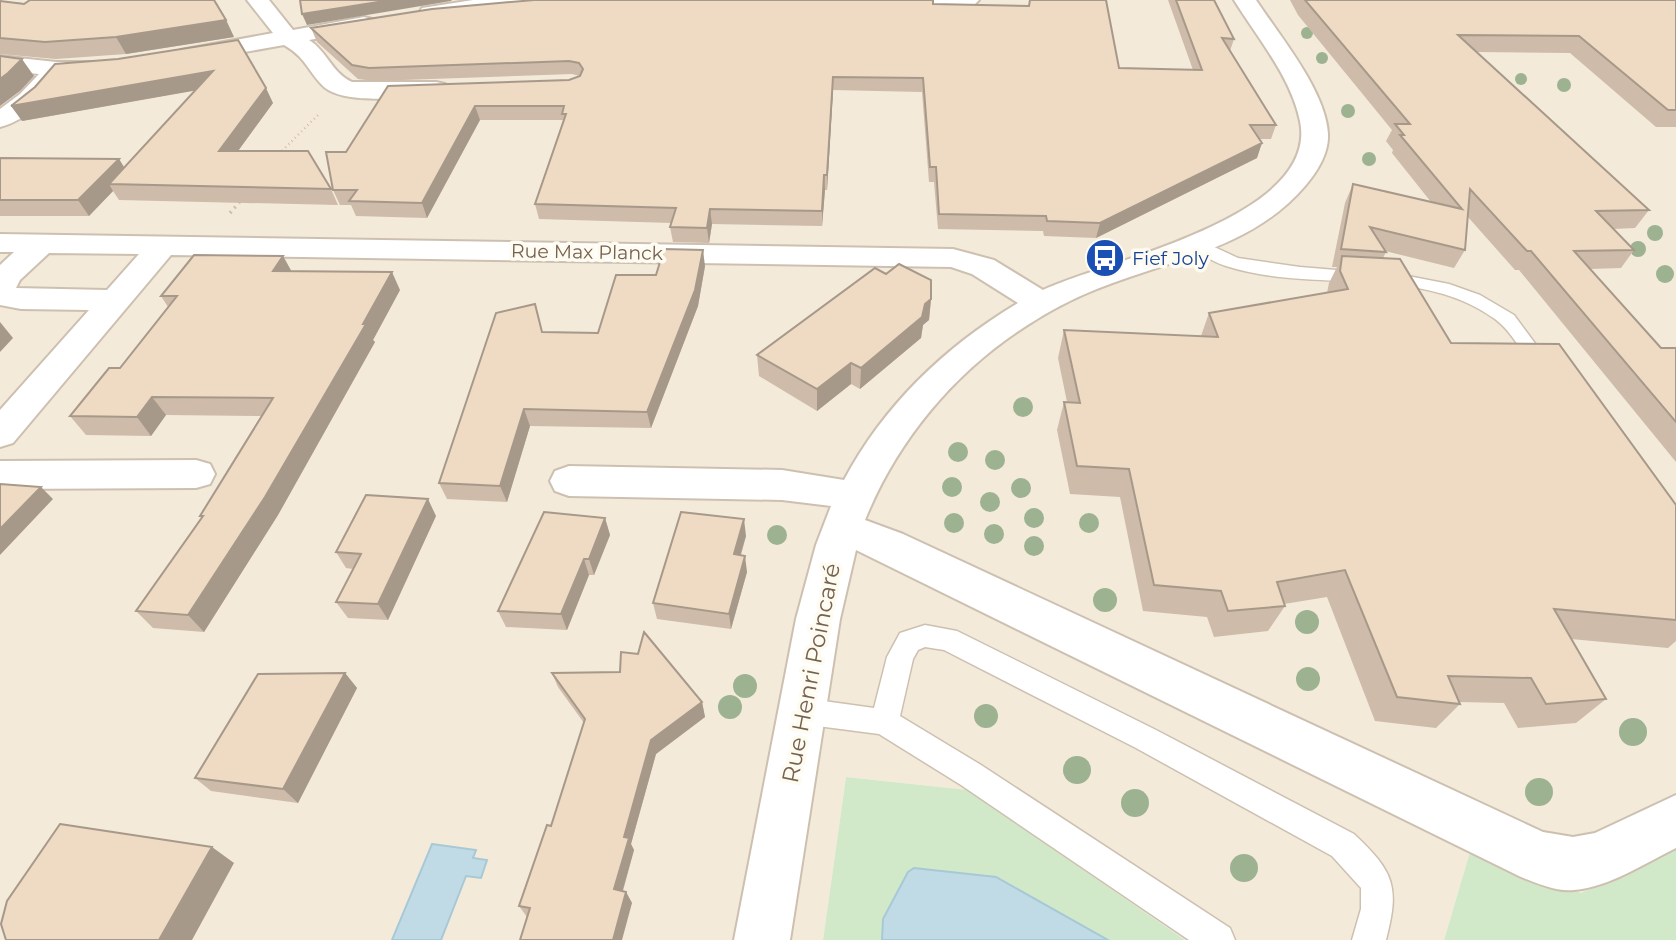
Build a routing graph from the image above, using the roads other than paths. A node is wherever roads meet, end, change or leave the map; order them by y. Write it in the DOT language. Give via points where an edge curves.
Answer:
graph roads {
  1 [pos="258,0"];
  2 [pos="515,0"];
  3 [pos="888,0"];
  4 [pos="968,0"];
  5 [pos="1245,0"];
  6 [pos="287,37"];
  7 [pos="166,59"];
  8 [pos="0,63"];
  9 [pos="126,64"];
  10 [pos="56,69"];
  11 [pos="453,88"];
  12 [pos="0,119"];
  13 [pos="0,243"];
  14 [pos="1195,243"];
  15 [pos="41,244"];
  16 [pos="164,244"];
  17 [pos="116,300"];
  18 [pos="1040,302"];
  19 [pos="1538,361"];
  20 [pos="0,434"];
  21 [pos="196,474"];
  22 [pos="0,475"];
  23 [pos="569,481"];
  24 [pos="849,513"];
  25 [pos="802,711"];
  26 [pos="884,722"];
  27 [pos="1676,821"];
  28 [pos="762,940"];
  29 [pos="1218,940"];
  30 [pos="1369,940"];
  1 -- 6 [label="street"];
  2 -- 6 [label="street"];
  3 -- 4 [label="street"];
  5 -- 14 [label="street, Rue Henri Poincaré" via="1308,107 1315,133 1311,154 1302,173 1266,208"];
  6 -- 7 [label="street"];
  6 -- 11 [label="street" via="309,49 332,82 346,89"];
  8 -- 10 [label="street"];
  9 -- 10 [label="street"];
  10 -- 12 [label="street" via="20,108"];
  13 -- 15 [label="street, Rue Max Planck"];
  14 -- 18 [label="street, Rue Henri Poincaré"];
  14 -- 19 [label="lane" via="1231,262 1267,269 1394,281 1453,292 1502,315"];
  15 -- 16 [label="street, Rue Max Planck"];
  15 -- 17 [label="street" via="7,275 0,287 3,296"];
  16 -- 17 [label="street"];
  16 -- 18 [label="street, Rue Max Planck" via="953,258 982,267"];
  17 -- 20 [label="street"];
  18 -- 24 [label="street, Rue Henri Poincaré" via="925,391 884,447"];
  21 -- 22 [label="street"];
  23 -- 24 [label="street" via="822,489"];
  24 -- 25 [label="street, Rue Henri Poincaré" via="825,581"];
  24 -- 27 [label="street" via="901,552 1539,858 1573,864 1599,858"];
  25 -- 26 [label="lane"];
  25 -- 28 [label="street, Rue Henri Poincaré"];
  26 -- 29 [label="lane"];
  26 -- 30 [label="lane" via="900,657 909,641 925,636 948,639 1343,845 1377,883 1380,903"];
}
